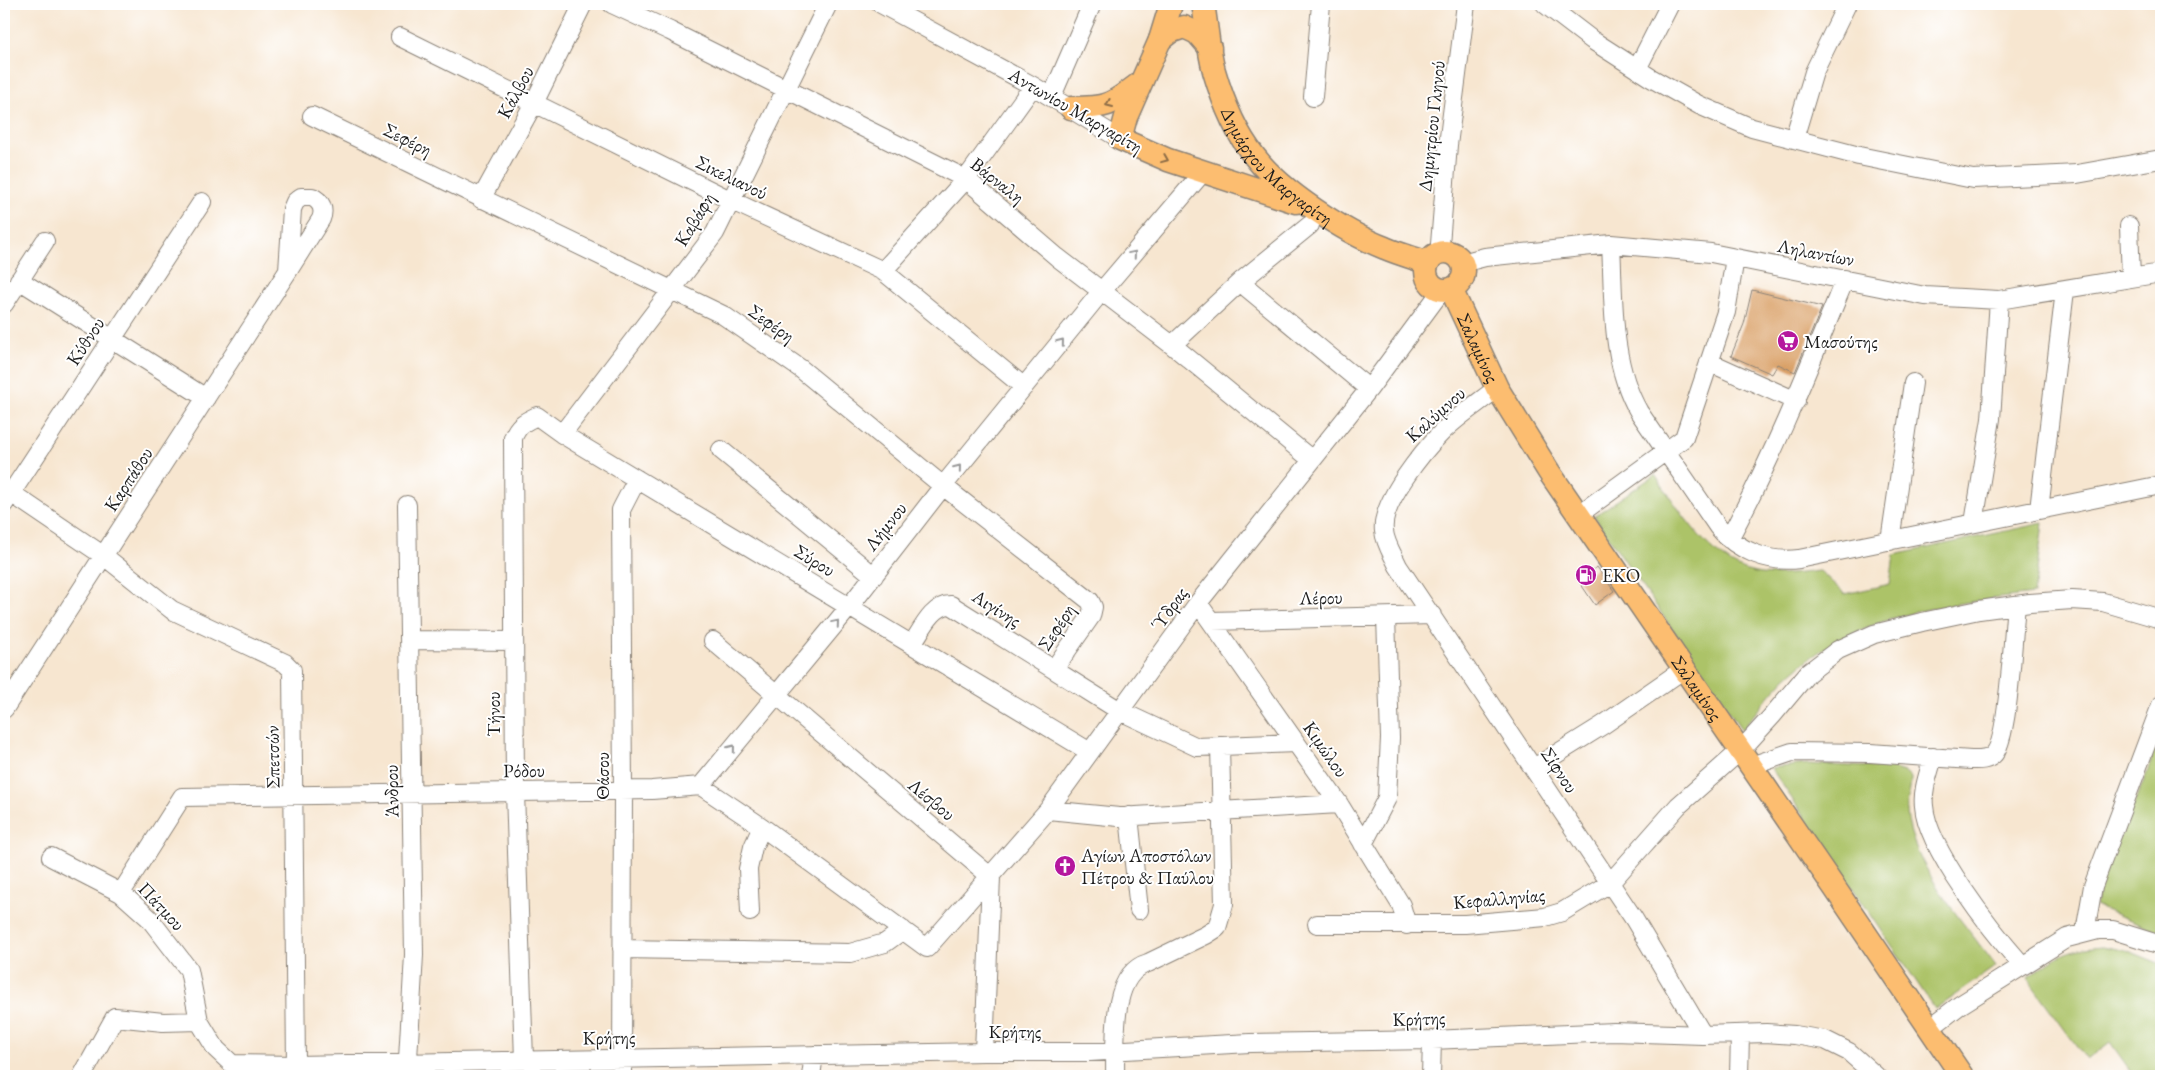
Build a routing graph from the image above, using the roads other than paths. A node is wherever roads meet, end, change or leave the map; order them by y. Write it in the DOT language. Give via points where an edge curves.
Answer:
graph roads {
  1 [pos="583,4"];
  2 [pos="612,4"];
  3 [pos="828,4"];
  4 [pos="881,4"];
  5 [pos="1171,4"];
  6 [pos="1203,4"];
  7 [pos="1321,4"];
  8 [pos="1466,4"];
  9 [pos="1545,4"];
  10 [pos="1670,4"];
  11 [pos="1847,4"];
  12 [pos="1086,6"];
  13 [pos="910,10"];
  14 [pos="400,37"];
  15 [pos="1160,40"];
  16 [pos="1210,48"];
  17 [pos="1636,69"];
  18 [pos="1141,83"];
  19 [pos="1033,86"];
  20 [pos="786,89"];
  21 [pos="1052,96"];
  22 [pos="1313,97"];
  23 [pos="534,103"];
  24 [pos="1071,108"];
  25 [pos="312,116"];
  26 [pos="1120,139"];
  27 [pos="1794,139"];
  28 [pos="1256,158"];
  29 [pos="2161,159"];
  30 [pos="1203,172"];
  31 [pos="966,179"];
  32 [pos="1244,184"];
  33 [pos="481,198"];
  34 [pos="730,200"];
  35 [pos="202,202"];
  36 [pos="1309,215"];
  37 [pos="2130,226"];
  38 [pos="45,241"];
  39 [pos="1611,244"];
  40 [pos="1435,258"];
  41 [pos="1735,258"];
  42 [pos="1462,263"];
  43 [pos="288,271"];
  44 [pos="883,272"];
  45 [pos="2161,273"];
  46 [pos="2131,278"];
  47 [pos="1844,279"];
  48 [pos="19,280"];
  49 [pos="1240,282"];
  50 [pos="672,290"];
  51 [pos="1446,290"];
  52 [pos="2065,290"];
  53 [pos="1101,292"];
  54 [pos="1999,300"];
  55 [pos="4,304"];
  56 [pos="112,339"];
  57 [pos="1172,345"];
  58 [pos="1709,362"];
  59 [pos="1913,383"];
  60 [pos="1024,387"];
  61 [pos="1497,388"];
  62 [pos="1369,389"];
  63 [pos="206,398"];
  64 [pos="1796,401"];
  65 [pos="517,427"];
  66 [pos="562,434"];
  67 [pos="721,450"];
  68 [pos="1666,452"];
  69 [pos="1312,460"];
  70 [pos="637,479"];
  71 [pos="2161,485"];
  72 [pos="943,486"];
  73 [pos="7,498"];
  74 [pos="407,506"];
  75 [pos="2039,510"];
  76 [pos="1578,514"];
  77 [pos="1974,523"];
  78 [pos="1383,530"];
  79 [pos="1729,539"];
  80 [pos="1890,540"];
  81 [pos="104,556"];
  82 [pos="874,576"];
  83 [pos="1198,603"];
  84 [pos="2016,605"];
  85 [pos="850,606"];
  86 [pos="1432,616"];
  87 [pos="1386,617"];
  88 [pos="2161,619"];
  89 [pos="1211,621"];
  90 [pos="410,640"];
  91 [pos="514,641"];
  92 [pos="713,641"];
  93 [pos="912,644"];
  94 [pos="1684,668"];
  95 [pos="1054,669"];
  96 [pos="776,694"];
  97 [pos="2161,705"];
  98 [pos="4,708"];
  99 [pos="1120,710"];
  100 [pos="1296,743"];
  101 [pos="1220,746"];
  102 [pos="1090,752"];
  103 [pos="1933,757"];
  104 [pos="1746,758"];
  105 [pos="1534,768"];
  106 [pos="701,786"];
  107 [pos="624,790"];
  108 [pos="515,792"];
  109 [pos="412,793"];
  110 [pos="294,794"];
  111 [pos="1339,804"];
  112 [pos="1048,810"];
  113 [pos="1222,811"];
  114 [pos="1129,816"];
  115 [pos="762,827"];
  116 [pos="1363,844"];
  117 [pos="51,857"];
  118 [pos="991,877"];
  119 [pos="1610,883"];
  120 [pos="121,893"];
  121 [pos="1139,910"];
  122 [pos="750,912"];
  123 [pos="1317,924"];
  124 [pos="1407,925"];
  125 [pos="903,930"];
  126 [pos="2085,932"];
  127 [pos="2161,945"];
  128 [pos="622,949"];
  129 [pos="2022,965"];
  130 [pos="199,1021"];
  131 [pos="1930,1028"];
  132 [pos="1704,1034"];
  133 [pos="1740,1034"];
  134 [pos="1432,1040"];
  135 [pos="1116,1050"];
  136 [pos="984,1052"];
  137 [pos="814,1055"];
  138 [pos="622,1058"];
  139 [pos="524,1060"];
  140 [pos="296,1065"];
  141 [pos="408,1069"];
  142 [pos="82,1076"];
  143 [pos="622,1076"];
  144 [pos="811,1076"];
  145 [pos="1115,1076"];
  146 [pos="1431,1076"];
  147 [pos="1740,1076"];
  148 [pos="1876,1076"];
  149 [pos="1962,1076"];
  1 -- 23 [label="street, Κάλβου"];
  2 -- 20 [label="street, Βάρναλη"];
  3 -- 20 [label="street, Καβάφη"];
  4 -- 13 [label="street, Αντωνίου Μαργαρίτη"];
  5 -- 15 [label="main road"];
  6 -- 16 [label="main road, Δημάρχου Μαργαρίτη"];
  7 -- 22 [label="street"];
  8 -- 40 [label="street, Δημητρίου Γληνού" via="1448,145 1440,244"];
  9 -- 17 [label="street"];
  10 -- 17 [label="street"];
  11 -- 27 [label="street" via="1814,72"];
  12 -- 21 [label="street"];
  13 -- 19 [label="street, Αντωνίου Μαργαρίτη"];
  14 -- 23 [label="street, Σικελιανού"];
  15 -- 16 [label="main road" via="1184,27 1197,33"];
  15 -- 18 [label="main road"];
  16 -- 28 [label="main road, Δημάρχου Μαργαρίτη" via="1230,116"];
  17 -- 27 [label="street" via="1699,105 1752,128"];
  18 -- 24 [label="main road, one-way" via="1103,107"];
  18 -- 26 [label="main road"];
  19 -- 21 [label="street, Αντωνίου Μαργαρίτη"];
  19 -- 31 [label="street"];
  20 -- 31 [label="street, Βάρναλη"];
  20 -- 34 [label="street, Καβάφη"];
  21 -- 24 [label="street, Αντωνίου Μαργαρίτη"];
  23 -- 33 [label="street, Κάλβου"];
  23 -- 34 [label="street, Σικελιανού"];
  24 -- 26 [label="street, Αντωνίου Μαργαρίτη"];
  25 -- 33 [label="street, Σεφέρη"];
  26 -- 30 [label="main road, Αντωνίου Μαργαρίτη, one-way"];
  27 -- 29 [label="street" via="1973,179 2077,174"];
  28 -- 32 [label="main road" via="1255,171"];
  28 -- 36 [label="main road, Δημάρχου Μαργαρίτη"];
  30 -- 32 [label="main road, Αντωνίου Μαργαρίτη"];
  53 -- 30 [label="street, Λήμνου, one-way"];
  31 -- 44 [label="street"];
  31 -- 53 [label="street, Βάρναλη"];
  32 -- 36 [label="main road, Αντωνίου Μαργαρίτη"];
  33 -- 50 [label="street, Σεφέρη"];
  34 -- 44 [label="street, Σικελιανού"];
  34 -- 50 [label="street, Καβάφη" via="715,233"];
  35 -- 56 [label="street, Κύθνου"];
  36 -- 40 [label="main road, Δημάρχου Μαργαρίτη" via="1384,248"];
  36 -- 49 [label="street"];
  37 -- 46 [label="street"];
  38 -- 48 [label="street"];
  39 -- 41 [label="street, Ληλαντίων"];
  39 -- 42 [label="street, Ληλαντίων" via="1485,257"];
  39 -- 68 [label="street" via="1620,368 1636,407"];
  40 -- 42 [label="main road, Δημάρχου Μαργαρίτη" via="1453,254"];
  40 -- 51 [label="main road" via="1426,268 1428,280"];
  41 -- 47 [label="street, Ληλαντίων"];
  41 -- 58 [label="street" via="1726,312"];
  42 -- 51 [label="main road" via="1464,276 1461,282"];
  43 -- 63 [label="street, Καρπάθου"];
  44 -- 60 [label="street, Σικελιανού"];
  45 -- 46 [label="street, Ληλαντίων"];
  46 -- 52 [label="street, Ληλαντίων"];
  47 -- 54 [label="street, Ληλαντίων" via="1925,296"];
  47 -- 64 [label="street"];
  48 -- 55 [label="street"];
  48 -- 56 [label="street"];
  49 -- 57 [label="street"];
  49 -- 62 [label="street"];
  50 -- 66 [label="street, Καβάφη"];
  50 -- 72 [label="street, Σεφέρη" via="732,320 774,350"];
  51 -- 61 [label="main road, Σαλαμίνος"];
  51 -- 62 [label="street, Ύδρας"];
  52 -- 54 [label="street, Ληλαντίων"];
  52 -- 75 [label="street"];
  53 -- 57 [label="street, Βάρναλη"];
  60 -- 53 [label="street, Λήμνου, one-way"];
  54 -- 77 [label="street" via="1990,418"];
  56 -- 63 [label="street"];
  56 -- 73 [label="street, Κύθνου"];
  57 -- 69 [label="street, Βάρναλη"];
  58 -- 64 [label="street"];
  58 -- 68 [label="street" via="1684,438"];
  59 -- 80 [label="street"];
  72 -- 60 [label="street, Λήμνου, one-way"];
  61 -- 76 [label="main road, Σαλαμίνος"];
  61 -- 78 [label="street, Καλύμνου" via="1444,430 1415,462 1386,513"];
  62 -- 69 [label="street, Ύδρας"];
  63 -- 81 [label="street, Καρπάθου"];
  64 -- 79 [label="street"];
  65 -- 66 [label="street, Σύρου" via="537,416"];
  65 -- 91 [label="street, Τήνου" via="513,438"];
  66 -- 70 [label="street, Σύρου"];
  67 -- 82 [label="street"];
  68 -- 76 [label="street"];
  68 -- 79 [label="street"];
  69 -- 83 [label="street, Ύδρας"];
  70 -- 85 [label="street, Σύρου"];
  70 -- 107 [label="street, Θάσου" via="621,510"];
  71 -- 75 [label="street"];
  72 -- 82 [label="street, Λήμνου"];
  72 -- 95 [label="street, Σεφέρη" via="1091,603 1093,612 1090,618"];
  73 -- 81 [label="street"];
  74 -- 90 [label="street, Άνδρου"];
  75 -- 77 [label="street"];
  76 -- 94 [label="main road, Σαλαμίνος"];
  77 -- 80 [label="street"];
  78 -- 86 [label="street, Σίφνου" via="1398,566"];
  79 -- 80 [label="street" via="1754,554 1787,560"];
  81 -- 98 [label="street, Καρπάθου"];
  81 -- 110 [label="street, Σπετσών" via="172,610 290,667"];
  82 -- 85 [label="street, Λήμνου"];
  83 -- 89 [label="street, Κιμώλου"];
  83 -- 99 [label="street, Ύδρας"];
  84 -- 88 [label="street, Κεφαλληνίας" via="2072,600 2103,602"];
  84 -- 103 [label="street" via="2004,732 1999,746 1984,760"];
  84 -- 104 [label="street, Κεφαλληνίας" via="1874,634 1838,650 1808,673 1772,716"];
  85 -- 93 [label="street, Σύρου"];
  96 -- 85 [label="street, Λήμνου, one-way"];
  86 -- 87 [label="street, Λέρου"];
  86 -- 105 [label="street, Σίφνου"];
  87 -- 89 [label="street, Λέρου"];
  87 -- 116 [label="street" via="1390,738 1387,798"];
  89 -- 100 [label="street, Κιμώλου"];
  90 -- 91 [label="street"];
  90 -- 109 [label="street, Άνδρου"];
  91 -- 108 [label="street, Τήνου"];
  92 -- 96 [label="street, Λέσβου"];
  93 -- 95 [label="street, Αιγίνης" via="936,611 951,605"];
  93 -- 102 [label="street, Σύρου"];
  94 -- 104 [label="main road, Σαλαμίνος"];
  94 -- 105 [label="street"];
  95 -- 99 [label="street, Αιγίνης"];
  106 -- 96 [label="street, Λήμνου, one-way"];
  96 -- 118 [label="street, Λέσβου"];
  97 -- 126 [label="street" via="2093,886"];
  99 -- 101 [label="street, Αιγίνης" via="1197,747"];
  99 -- 102 [label="street, Ύδρας"];
  100 -- 101 [label="street, Αιγίνης"];
  100 -- 111 [label="street, Κιμώλου"];
  101 -- 113 [label="street"];
  102 -- 112 [label="street, Ύδρας"];
  103 -- 104 [label="street" via="1792,752"];
  103 -- 129 [label="street" via="1926,780 1924,806 1928,823 1964,890"];
  104 -- 119 [label="street, Κεφαλληνίας" via="1678,806"];
  104 -- 131 [label="main road, Σαλαμίνος"];
  105 -- 119 [label="street, Σίφνου"];
  106 -- 107 [label="street, Ρόδου"];
  106 -- 115 [label="street"];
  107 -- 108 [label="street, Ρόδου"];
  107 -- 128 [label="street, Θάσου"];
  108 -- 109 [label="street, Ρόδου"];
  108 -- 139 [label="street, Τήνου"];
  109 -- 110 [label="street, Ρόδου"];
  109 -- 141 [label="street, Άνδρου" via="414,955"];
  110 -- 120 [label="street, Ρόδου" via="182,797"];
  110 -- 140 [label="street, Σπετσών"];
  111 -- 113 [label="street"];
  111 -- 116 [label="street, Κιμώλου"];
  112 -- 114 [label="street"];
  112 -- 118 [label="street, Ύδρας"];
  113 -- 114 [label="street"];
  113 -- 135 [label="street" via="1224,904 1217,928 1148,964 1138,966 1127,979 1119,998"];
  114 -- 121 [label="street"];
  115 -- 122 [label="street" via="748,869"];
  115 -- 125 [label="street"];
  116 -- 124 [label="street, Κιμώλου" via="1401,905"];
  117 -- 120 [label="street, Πάτμου"];
  118 -- 125 [label="street, Ύδρας" via="927,948"];
  118 -- 136 [label="street"];
  119 -- 124 [label="street, Κεφαλληνίας" via="1562,912 1545,917"];
  119 -- 132 [label="street, Σίφνου"];
  120 -- 130 [label="street, Πάτμου" via="149,918 190,970"];
  123 -- 124 [label="street, Κεφαλληνίας"];
  125 -- 128 [label="street" via="884,943 850,953"];
  126 -- 127 [label="street" via="2113,930"];
  126 -- 129 [label="street" via="2067,938"];
  128 -- 138 [label="street, Θάσου"];
  129 -- 131 [label="street"];
  130 -- 140 [label="street, Κρήτης" via="216,1049 232,1064"];
  130 -- 142 [label="street" via="163,1022 115,1016"];
  131 -- 149 [label="main road, Σαλαμίνος"];
  132 -- 133 [label="street, Κρήτης"];
  132 -- 134 [label="street, Κρήτης" via="1614,1032"];
  133 -- 147 [label="street"];
  133 -- 148 [label="street, Κρήτης" via="1795,1035 1825,1040 1849,1052"];
  134 -- 135 [label="street, Κρήτης" via="1250,1043"];
  134 -- 146 [label="street"];
  135 -- 136 [label="street, Κρήτης"];
  135 -- 145 [label="street"];
  136 -- 137 [label="street, Κρήτης"];
  137 -- 138 [label="street, Κρήτης"];
  137 -- 144 [label="street"];
  138 -- 139 [label="street, Κρήτης"];
  138 -- 143 [label="street, Θάσου"];
  139 -- 141 [label="street, Κρήτης"];
  140 -- 141 [label="street, Κρήτης"];
}
